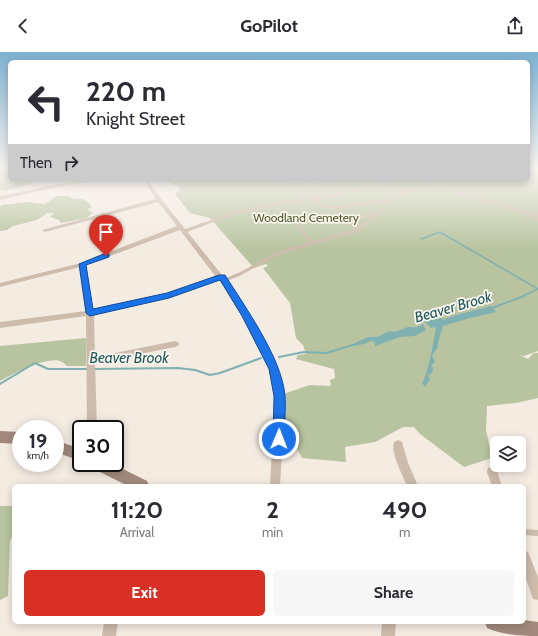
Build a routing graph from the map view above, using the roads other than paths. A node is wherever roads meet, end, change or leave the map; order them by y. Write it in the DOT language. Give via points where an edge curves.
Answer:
graph roads {
  1 [pos="13,195"];
  2 [pos="156,195"];
  3 [pos="313,195"];
  4 [pos="333,195"];
  5 [pos="396,195"];
  6 [pos="472,195"];
  7 [pos="0,198"];
  8 [pos="317,199"];
  9 [pos="159,200"];
  10 [pos="390,200"];
  11 [pos="379,212"];
  12 [pos="526,213"];
  13 [pos="538,214"];
  14 [pos="538,220"];
  15 [pos="183,229"];
  16 [pos="45,230"];
  17 [pos="313,243"];
  18 [pos="83,264"];
  19 [pos="223,278"];
  20 [pos="0,285"];
  21 [pos="90,313"];
  22 [pos="0,325"];
  23 [pos="175,344"];
  24 [pos="91,366"];
  25 [pos="92,420"];
  26 [pos="0,437"];
  27 [pos="12,438"];
  28 [pos="398,445"];
  29 [pos="114,472"];
  30 [pos="492,472"];
  31 [pos="137,484"];
  32 [pos="276,484"];
  33 [pos="412,484"];
  34 [pos="496,484"];
  35 [pos="526,532"];
  36 [pos="538,533"];
  37 [pos="530,563"];
  38 [pos="538,594"];
  39 [pos="111,624"];
  40 [pos="389,624"];
  41 [pos="503,624"];
  42 [pos="538,631"];
  43 [pos="109,636"];
  44 [pos="388,636"];
  1 -- 7 [label="street"];
  2 -- 9 [label="street"];
  3 -- 8 [label="lane"];
  4 -- 8 [label="lane"];
  5 -- 10 [label="lane"];
  6 -- 12 [label="lane"];
  8 -- 10 [label="lane" via="326,208 333,209"];
  8 -- 15 [label="lane" via="260,207"];
  9 -- 15 [label="street"];
  9 -- 16 [label="street"];
  10 -- 11 [label="lane"];
  11 -- 17 [label="lane" via="362,227 344,235"];
  11 -- 17 [label="lane" via="336,222 298,223"];
  12 -- 13 [label="lane"];
  12 -- 14 [label="lane"];
  15 -- 18 [label="street"];
  15 -- 19 [label="street"];
  17 -- 19 [label="lane" via="278,253 240,274"];
  18 -- 20 [label="street"];
  18 -- 21 [label="street"];
  19 -- 21 [label="street" via="169,295"];
  19 -- 32 [label="street" via="266,352 278,380 280,396"];
  21 -- 22 [label="street"];
  21 -- 24 [label="street"];
  23 -- 24 [label="street"];
  24 -- 25 [label="street"];
  26 -- 27 [label="main road"];
  28 -- 33 [label="street"];
  29 -- 31 [label="main road"];
  30 -- 34 [label="street"];
  35 -- 36 [label="lane"];
  37 -- 38 [label="street"];
  39 -- 43 [label="street"];
  40 -- 44 [label="street"];
  41 -- 42 [label="main road"];
}
